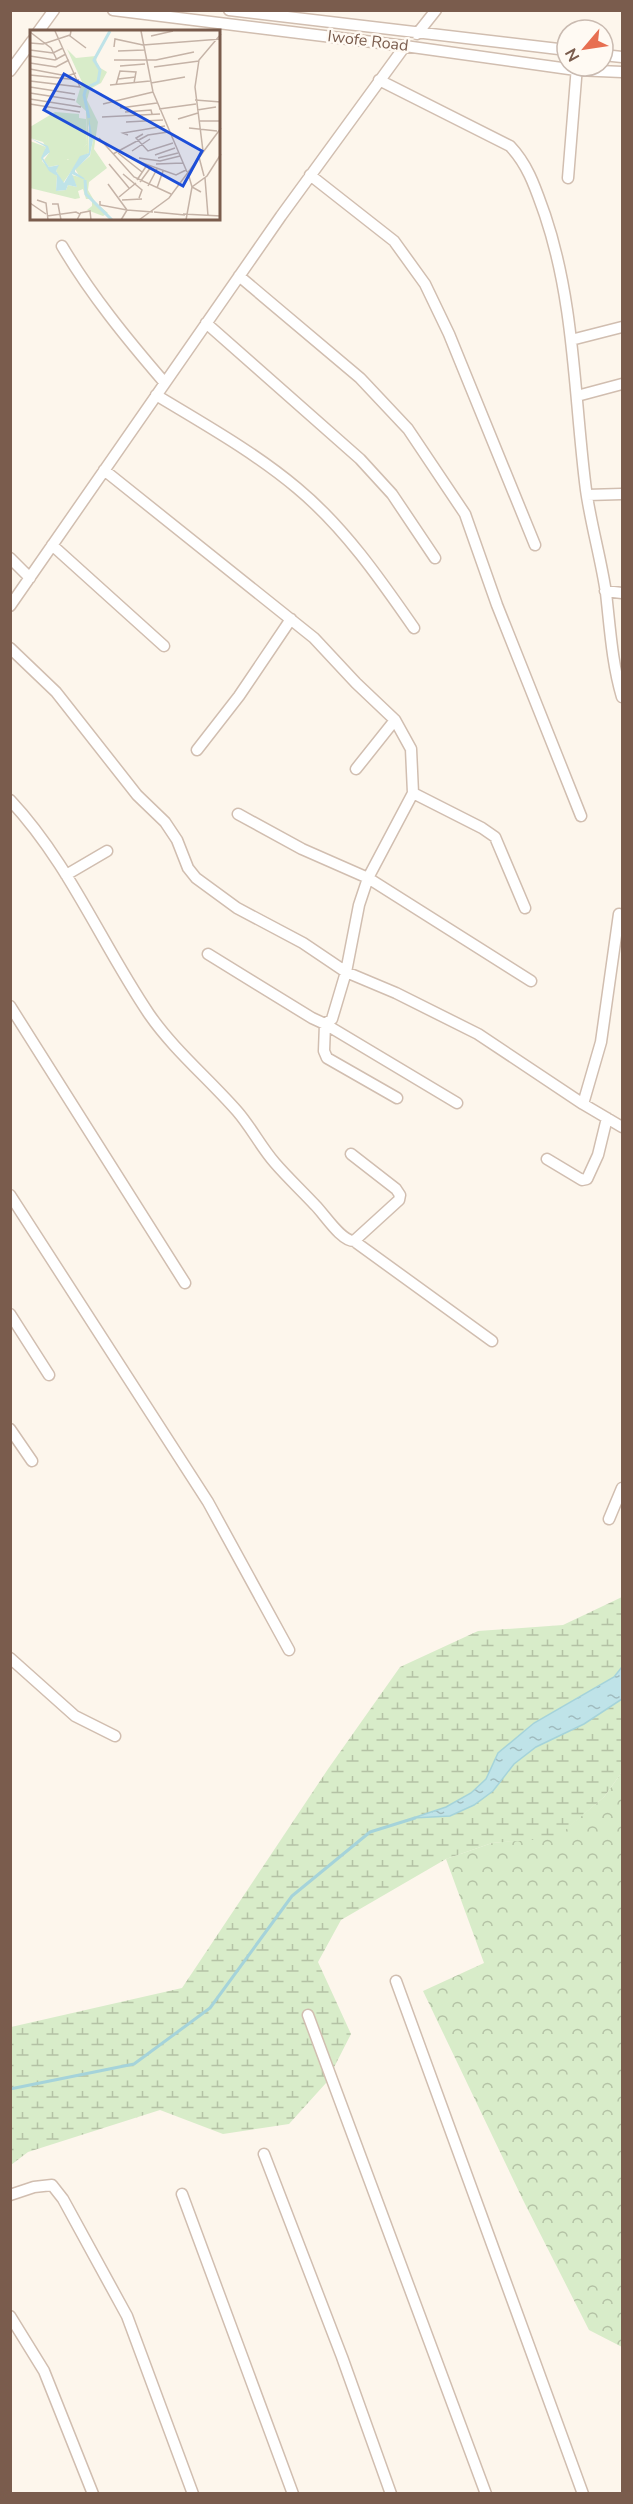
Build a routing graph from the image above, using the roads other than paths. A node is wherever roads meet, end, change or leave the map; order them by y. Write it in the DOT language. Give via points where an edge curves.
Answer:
graph roads {
  1 [pos="54,10"];
  2 [pos="113,10"];
  3 [pos="229,10"];
  4 [pos="436,10"];
  5 [pos="39,30"];
  6 [pos="417,34"];
  7 [pos="30,44"];
  8 [pos="405,46"];
  9 [pos="555,49"];
  10 [pos="555,65"];
  11 [pos="10,71"];
  12 [pos="575,78"];
  13 [pos="379,80"];
  14 [pos="310,175"];
  15 [pos="568,178"];
  16 [pos="62,246"];
  17 [pos="239,276"];
  18 [pos="206,323"];
  19 [pos="622,327"];
  20 [pos="571,340"];
  21 [pos="164,382"];
  22 [pos="622,384"];
  23 [pos="156,394"];
  24 [pos="577,396"];
  25 [pos="104,470"];
  26 [pos="622,494"];
  27 [pos="587,495"];
  28 [pos="52,545"];
  29 [pos="535,545"];
  30 [pos="10,558"];
  31 [pos="435,558"];
  32 [pos="30,578"];
  33 [pos="605,591"];
  34 [pos="622,593"];
  35 [pos="10,606"];
  36 [pos="291,619"];
  37 [pos="414,628"];
  38 [pos="164,646"];
  39 [pos="10,648"];
  40 [pos="618,657"];
  41 [pos="622,697"];
  42 [pos="395,720"];
  43 [pos="197,750"];
  44 [pos="356,769"];
  45 [pos="413,793"];
  46 [pos="10,801"];
  47 [pos="238,814"];
  48 [pos="581,816"];
  49 [pos="107,851"];
  50 [pos="66,874"];
  51 [pos="368,878"];
  52 [pos="525,908"];
  53 [pos="619,914"];
  54 [pos="208,954"];
  55 [pos="346,972"];
  56 [pos="531,981"];
  57 [pos="10,1006"];
  58 [pos="325,1024"];
  59 [pos="397,1098"];
  60 [pos="457,1103"];
  61 [pos="583,1104"];
  62 [pos="607,1118"];
  63 [pos="622,1127"];
  64 [pos="351,1154"];
  65 [pos="547,1159"];
  66 [pos="10,1195"];
  67 [pos="354,1241"];
  68 [pos="185,1283"];
  69 [pos="10,1314"];
  70 [pos="492,1341"];
  71 [pos="49,1375"];
  72 [pos="10,1429"];
  73 [pos="32,1461"];
  74 [pos="622,1488"];
  75 [pos="609,1520"];
  76 [pos="289,1650"];
  77 [pos="10,1658"];
  78 [pos="115,1736"];
  79 [pos="396,1981"];
  80 [pos="308,2015"];
  81 [pos="264,2154"];
  82 [pos="182,2194"];
  83 [pos="10,2195"];
  84 [pos="10,2316"];
  85 [pos="93,2493"];
  86 [pos="193,2493"];
  87 [pos="293,2493"];
  88 [pos="391,2493"];
  89 [pos="486,2493"];
  90 [pos="583,2493"];
  1 -- 5 [label="street"];
  2 -- 8 [label="street, Iwofe Road"];
  3 -- 6 [label="street, Iwofe Road"];
  4 -- 6 [label="street"];
  6 -- 9 [label="street, Iwofe Road"];
  7 -- 11 [label="street"];
  8 -- 10 [label="street, Iwofe Road"];
  8 -- 13 [label="street"];
  12 -- 15 [label="street"];
  13 -- 14 [label="street"];
  13 -- 20 [label="street" via="510,146 523,160 554,242"];
  14 -- 17 [label="street"];
  14 -- 29 [label="street" via="393,241 425,284"];
  16 -- 21 [label="street" via="117,326"];
  17 -- 18 [label="street"];
  17 -- 48 [label="street" via="360,378 414,437 465,514"];
  18 -- 21 [label="street"];
  18 -- 31 [label="street" via="360,459 392,494"];
  19 -- 20 [label="street"];
  20 -- 24 [label="street"];
  21 -- 23 [label="street"];
  22 -- 24 [label="street"];
  23 -- 25 [label="street"];
  23 -- 37 [label="street" via="298,488 369,565"];
  24 -- 27 [label="street"];
  25 -- 28 [label="street"];
  25 -- 36 [label="street"];
  26 -- 27 [label="street"];
  27 -- 33 [label="street"];
  28 -- 32 [label="street"];
  28 -- 38 [label="street"];
  30 -- 32 [label="street"];
  32 -- 35 [label="street"];
  33 -- 34 [label="street"];
  33 -- 40 [label="street"];
  36 -- 42 [label="street"];
  36 -- 43 [label="street"];
  39 -- 55 [label="street" via="56,692 137,795 165,822 196,878 237,908 303,943"];
  40 -- 41 [label="street"];
  42 -- 44 [label="street"];
  42 -- 45 [label="street" via="411,749"];
  45 -- 51 [label="street"];
  45 -- 52 [label="street" via="495,837"];
  46 -- 50 [label="street" via="32,824"];
  47 -- 51 [label="street" via="302,849"];
  49 -- 50 [label="street"];
  50 -- 67 [label="street" via="166,1038 237,1112 274,1162 340,1235"];
  51 -- 55 [label="street" via="358,905"];
  51 -- 56 [label="street"];
  53 -- 61 [label="street" via="601,1042"];
  54 -- 58 [label="street"];
  55 -- 58 [label="street" via="332,1019"];
  55 -- 61 [label="street" via="478,1034"];
  57 -- 68 [label="street"];
  58 -- 59 [label="street" via="327,1058"];
  58 -- 60 [label="street"];
  61 -- 62 [label="street"];
  62 -- 63 [label="street"];
  62 -- 65 [label="street" via="587,1179 582,1180"];
  64 -- 67 [label="street" via="400,1195"];
  66 -- 76 [label="street" via="208,1502"];
  67 -- 70 [label="street"];
  69 -- 71 [label="street"];
  72 -- 73 [label="street"];
  74 -- 75 [label="street"];
  77 -- 78 [label="street" via="75,1716"];
  79 -- 90 [label="street"];
  80 -- 89 [label="street"];
  81 -- 88 [label="street"];
  82 -- 87 [label="street"];
  83 -- 86 [label="street" via="52,2185 63,2199 127,2316"];
  84 -- 85 [label="street" via="44,2371"];
}
